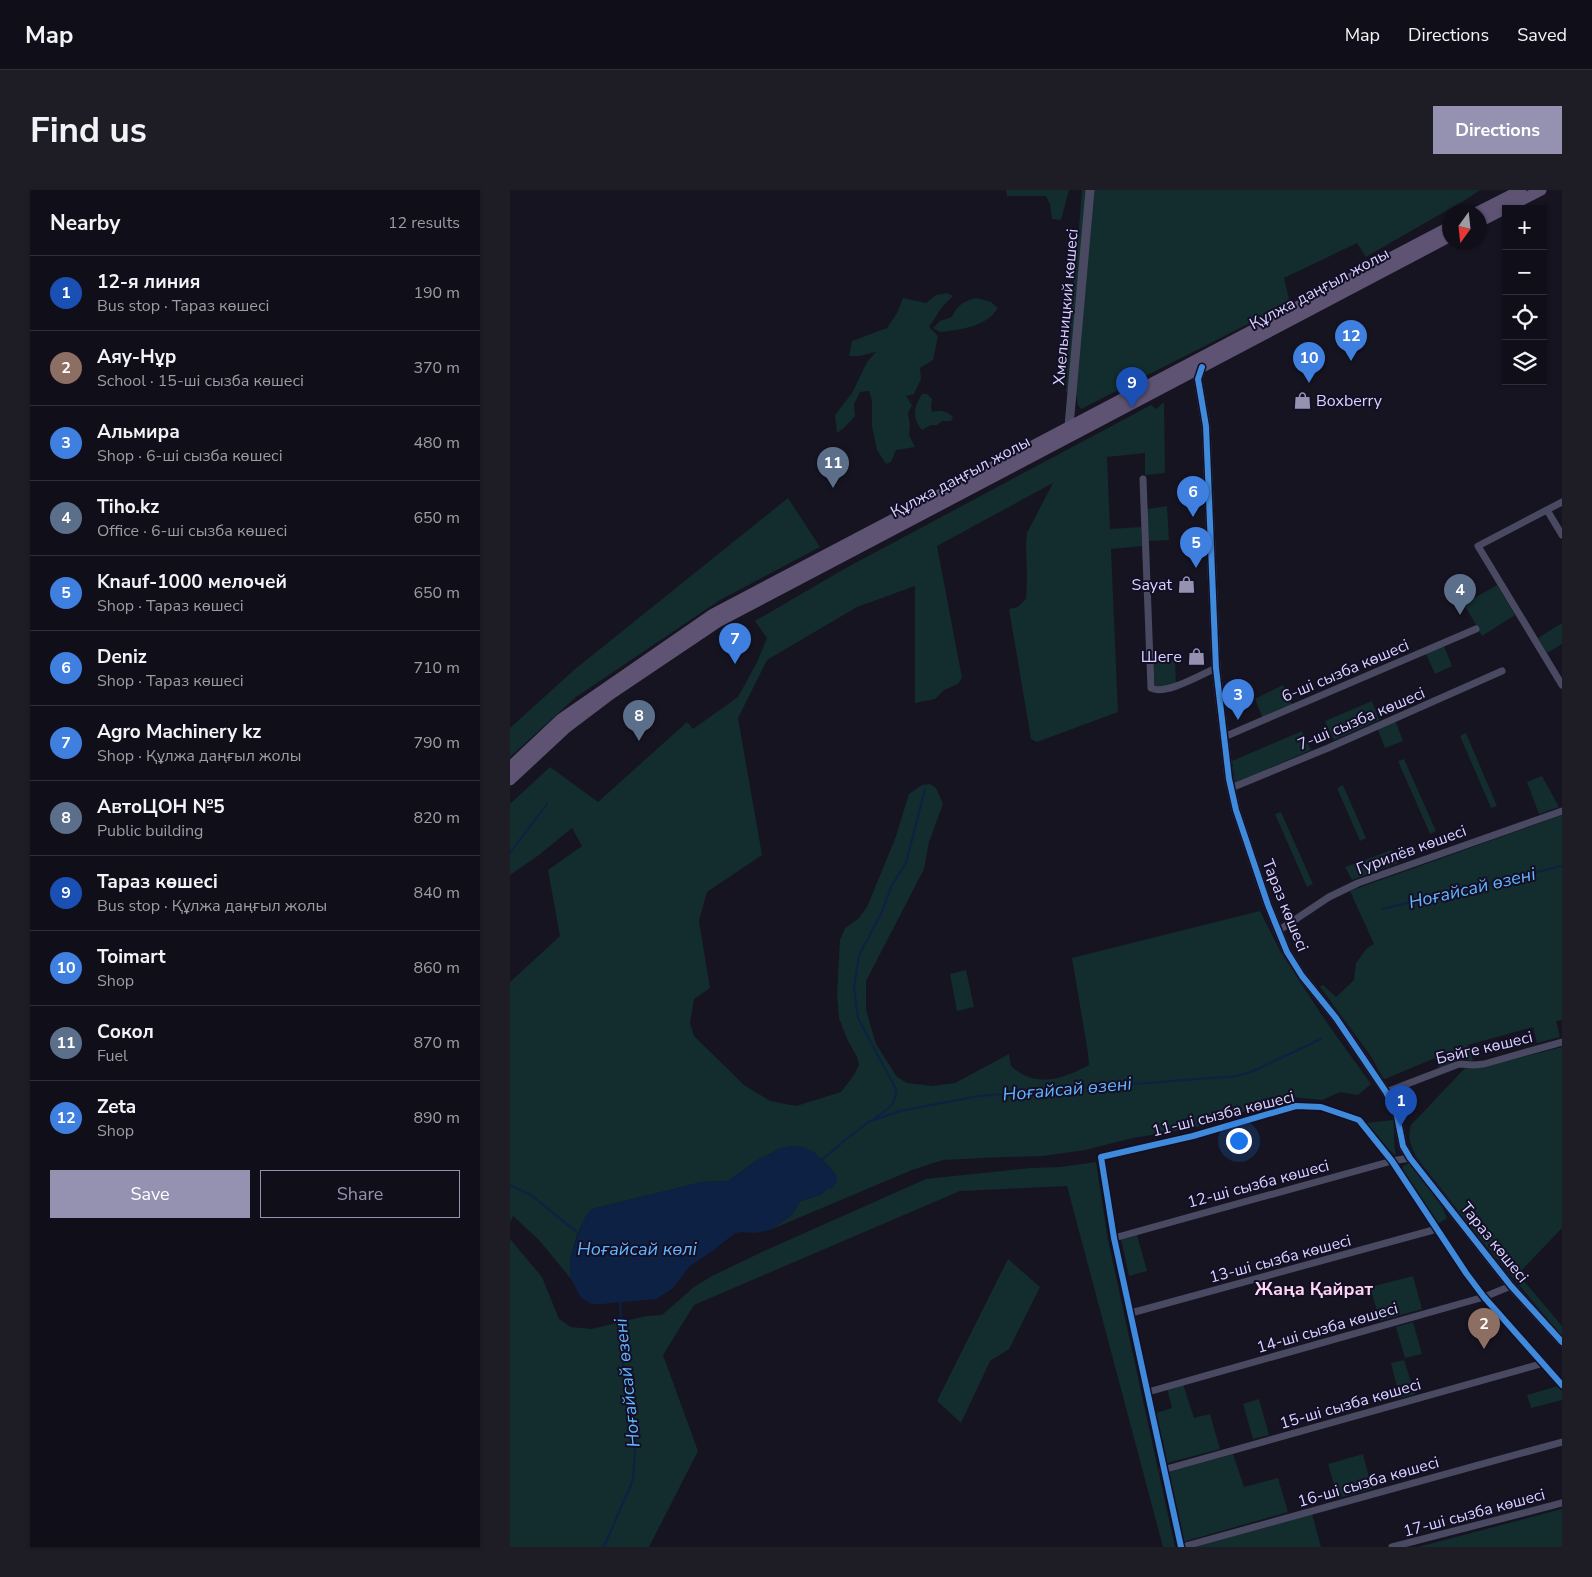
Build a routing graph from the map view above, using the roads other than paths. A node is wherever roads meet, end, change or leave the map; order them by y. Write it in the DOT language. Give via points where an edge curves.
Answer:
graph roads {
  1 [pos="1090,190"];
  2 [pos="1520,190"];
  3 [pos="1541,190"];
  4 [pos="1549,190"];
  5 [pos="1487,207"];
  6 [pos="1500,211"];
  7 [pos="1487,218"];
  8 [pos="1442,231"];
  9 [pos="1442,241"];
  10 [pos="1202,367"];
  11 [pos="1173,382"];
  12 [pos="1201,394"];
  13 [pos="1069,426"];
  14 [pos="1143,479"];
  15 [pos="1562,502"];
  16 [pos="1546,510"];
  17 [pos="1562,535"];
  18 [pos="1476,629"];
  19 [pos="1216,668"];
  20 [pos="1502,671"];
  21 [pos="1562,685"];
  22 [pos="1224,737"];
  23 [pos="510,767"];
  24 [pos="510,780"];
  25 [pos="1231,788"];
  26 [pos="1562,811"];
  27 [pos="1278,931"];
  28 [pos="1562,1042"];
  29 [pos="1386,1092"];
  30 [pos="1410,1158"];
  31 [pos="1392,1161"];
  32 [pos="1437,1229"];
  33 [pos="1114,1238"];
  34 [pos="1511,1286"];
  35 [pos="1484,1297"];
  36 [pos="1131,1313"];
  37 [pos="1562,1342"];
  38 [pos="1544,1363"];
  39 [pos="1562,1385"];
  40 [pos="1148,1392"];
  41 [pos="1562,1442"];
  42 [pos="1163,1470"];
  43 [pos="1562,1503"];
  44 [pos="1182,1547"];
  45 [pos="1392,1547"];
  1 -- 13 [label="street, Хмельницкий көшесі"];
  2 -- 5 [label="main road"];
  3 -- 6 [label="main road"];
  4 -- 6 [label="main road"];
  6 -- 7 [label="main road"];
  8 -- 13 [label="main road, Құлжа даңғыл жолы"];
  9 -- 10 [label="main road, Құлжа даңғыл жолы"];
  10 -- 11 [label="main road, Құлжа даңғыл жолы"];
  10 -- 12 [label="street, Тараз көшесі" via="1198,379"];
  11 -- 12 [label="street" via="1188,380 1197,386"];
  11 -- 24 [label="main road, Құлжа даңғыл жолы" via="718,622 601,701"];
  12 -- 19 [label="street, Тараз көшесі" via="1206,426"];
  13 -- 23 [label="main road, Құлжа даңғыл жолы" via="713,614 561,719"];
  14 -- 19 [label="street" via="1151,688 1173,688"];
  15 -- 16 [label="street"];
  16 -- 17 [label="street"];
  16 -- 21 [label="street" via="1478,546"];
  18 -- 22 [label="street, 6-ші сызба көшесі"];
  19 -- 22 [label="street, Тараз көшесі"];
  20 -- 25 [label="street, 7-ші сызба көшесі"];
  22 -- 25 [label="street, Тараз көшесі"];
  25 -- 27 [label="street, Тараз көшесі" via="1241,827"];
  26 -- 27 [label="street, Гурилёв көшесі" via="1358,882"];
  27 -- 29 [label="street, Тараз көшесі" via="1302,976 1336,1018"];
  28 -- 29 [label="street, Бәйге көшесі" via="1484,1064 1459,1064"];
  29 -- 30 [label="street, Тараз көшесі"];
  30 -- 31 [label="street, 12-ші сызба көшесі"];
  30 -- 34 [label="street, Тараз көшесі"];
  31 -- 32 [label="street, 11-ші сызба көшесі"];
  31 -- 33 [label="street, 12-ші сызба көшесі"];
  31 -- 33 [label="street, 11-ші сызба көшесі" via="1359,1120 1310,1106 1296,1106 1193,1136 1101,1157"];
  32 -- 35 [label="street, 11-ші сызба көшесі"];
  32 -- 36 [label="street, 13-ші сызба көшесі"];
  33 -- 36 [label="street"];
  34 -- 35 [label="street, 14-ші сызба көшесі"];
  34 -- 37 [label="street, Тараз көшесі"];
  35 -- 38 [label="street, 11-ші сызба көшесі"];
  35 -- 40 [label="street, 14-ші сызба көшесі"];
  36 -- 40 [label="street"];
  38 -- 39 [label="street, 11-ші сызба көшесі"];
  38 -- 42 [label="street, 15-ші сызба көшесі"];
  40 -- 42 [label="street"];
  41 -- 44 [label="street, 16-ші сызба көшесі"];
  42 -- 44 [label="street"];
  43 -- 45 [label="street, 17-ші сызба көшесі"];
}
